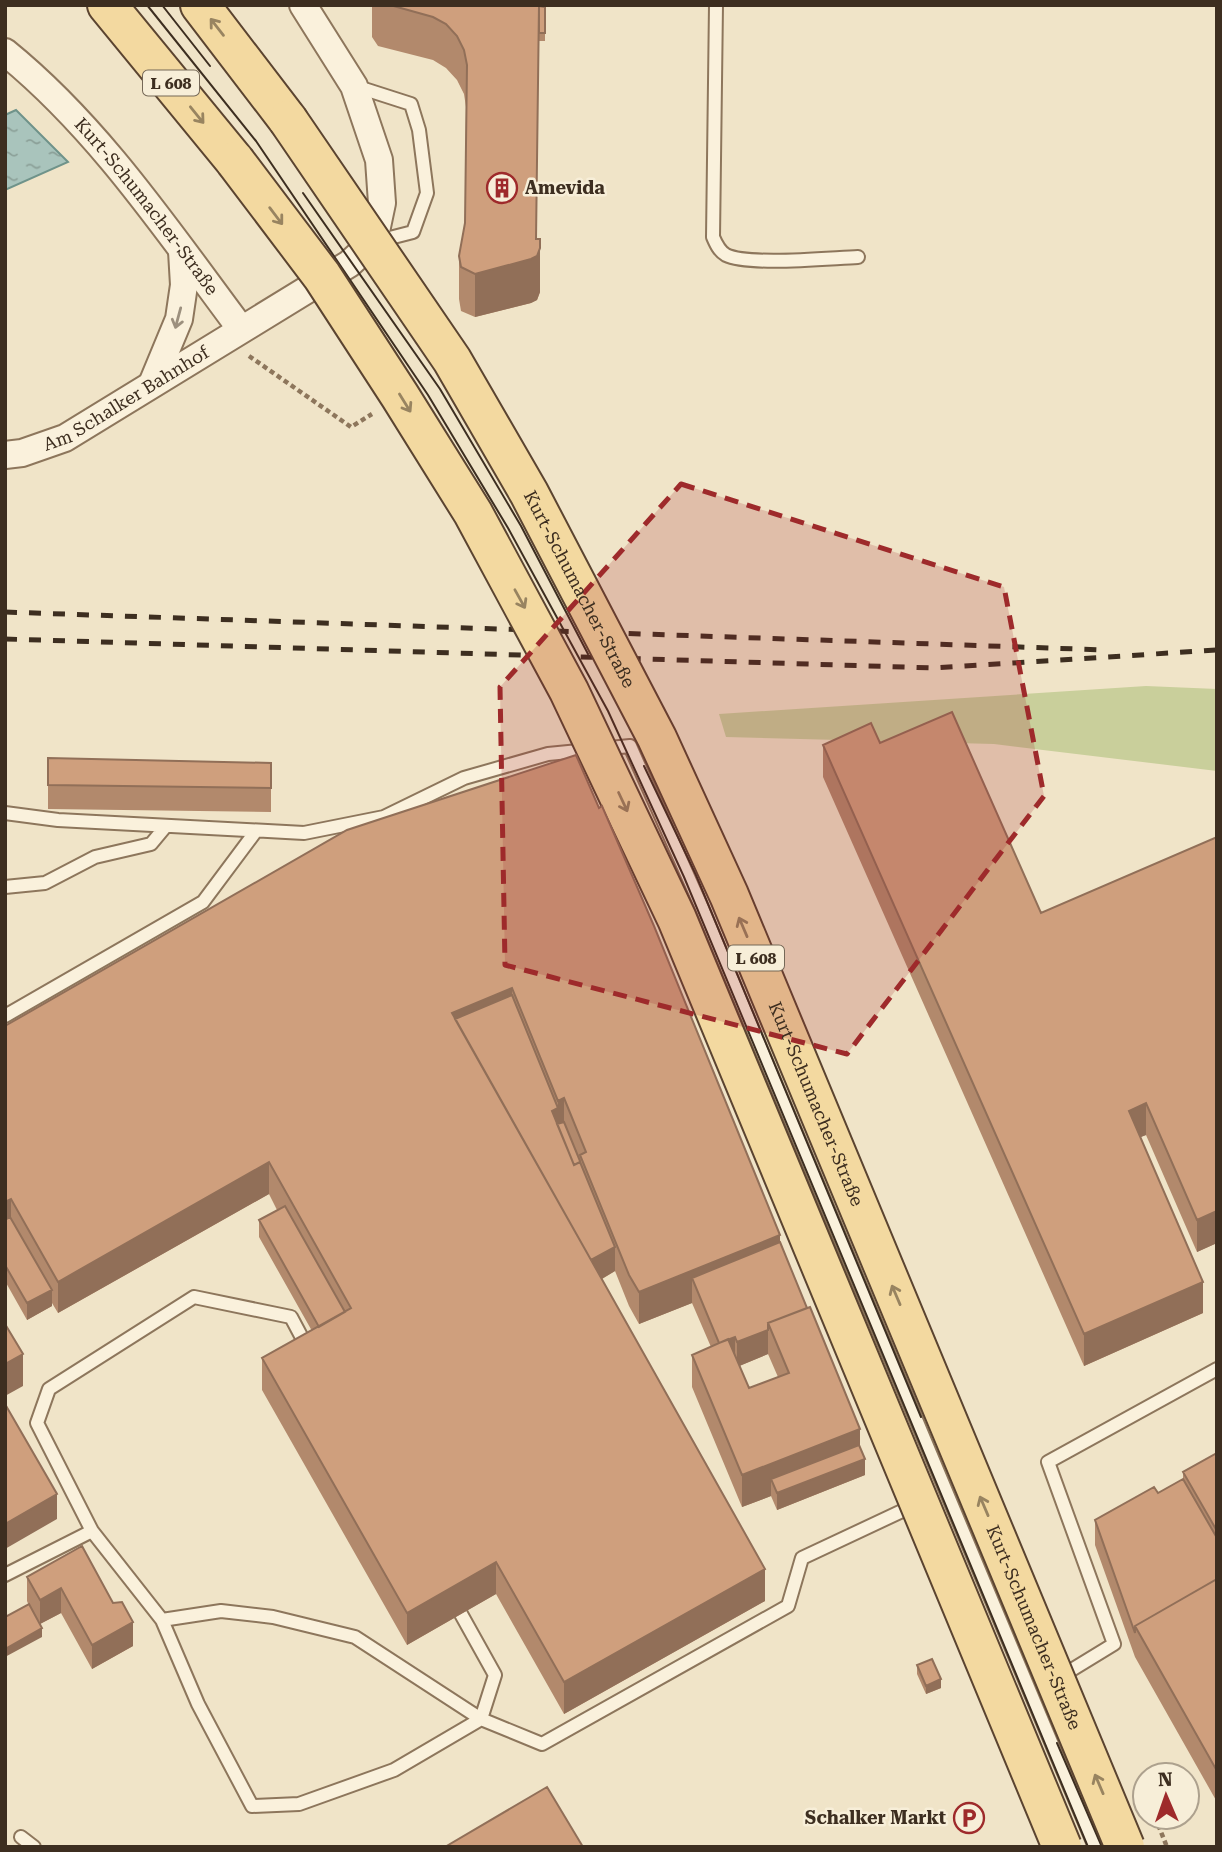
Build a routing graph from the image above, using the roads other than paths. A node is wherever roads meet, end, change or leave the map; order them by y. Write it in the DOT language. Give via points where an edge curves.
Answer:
graph roads {
  1 [pos="107,5"];
  2 [pos="200,5"];
  3 [pos="303,5"];
  4 [pos="716,5"];
  5 [pos="5,52"];
  6 [pos="354,86"];
  7 [pos="374,242"];
  8 [pos="182,251"];
  9 [pos="858,257"];
  10 [pos="233,334"];
  11 [pos="152,384"];
  12 [pos="5,455"];
  13 [pos="5,813"];
  14 [pos="166,826"];
  15 [pos="256,831"];
  16 [pos="5,887"];
  17 [pos="5,1016"];
  18 [pos="315,1360"];
  19 [pos="1217,1369"];
  20 [pos="946,1490"];
  21 [pos="92,1531"];
  22 [pos="5,1574"];
  23 [pos="461,1614"];
  24 [pos="162,1620"];
  25 [pos="1033,1694"];
  26 [pos="481,1719"];
  27 [pos="21,1837"];
  28 [pos="34,1847"];
  29 [pos="1062,1847"];
  30 [pos="1095,1847"];
  31 [pos="1125,1847"];
  1 -- 29 [label="main road, L 608, one-way, bridge" via="322,276 473,513 569,691 677,919"];
  31 -- 2 [label="main road, Kurt-Schumacher-Straße / L 608, one-way, bridge" via="740,920 657,737 529,493 452,360 288,120"];
  3 -- 6 [label="street"];
  4 -- 9 [label="lane" via="713,237 717,247 743,261"];
  5 -- 8 [label="street, Kurt-Schumacher-Straße" via="38,78 113,161"];
  6 -- 7 [label="street" via="379,160 382,203"];
  6 -- 7 [label="lane" via="411,104 428,193 413,232"];
  7 -- 10 [label="street" via="349,264"];
  8 -- 10 [label="street, Kurt-Schumacher-Straße"];
  8 -- 11 [label="street, one-way" via="179,319"];
  10 -- 11 [label="street, Am Schalker Bahnhof"];
  11 -- 12 [label="street, Am Schalker Bahnhof" via="65,438"];
  13 -- 14 [label="lane"];
  14 -- 15 [label="lane"];
  14 -- 16 [label="lane" via="151,844 95,857 45,883"];
  15 -- 17 [label="lane" via="203,902"];
  15 -- 20 [label="lane" via="304,833 384,817 464,778 548,754 630,746"];
  18 -- 21 [label="lane" via="291,1317 194,1297 49,1389 37,1423"];
  19 -- 25 [label="lane" via="1048,1462 1114,1644"];
  20 -- 25 [label="lane"];
  20 -- 26 [label="lane" via="802,1558 788,1606 542,1744"];
  21 -- 22 [label="lane"];
  21 -- 24 [label="lane"];
  23 -- 26 [label="lane" via="495,1675"];
  24 -- 26 [label="lane" via="221,1611 273,1617 355,1637"];
  24 -- 26 [label="lane" via="198,1704 252,1806 299,1804 394,1770"];
  25 -- 30 [label="lane"];
  27 -- 28 [label="lane"];
}
